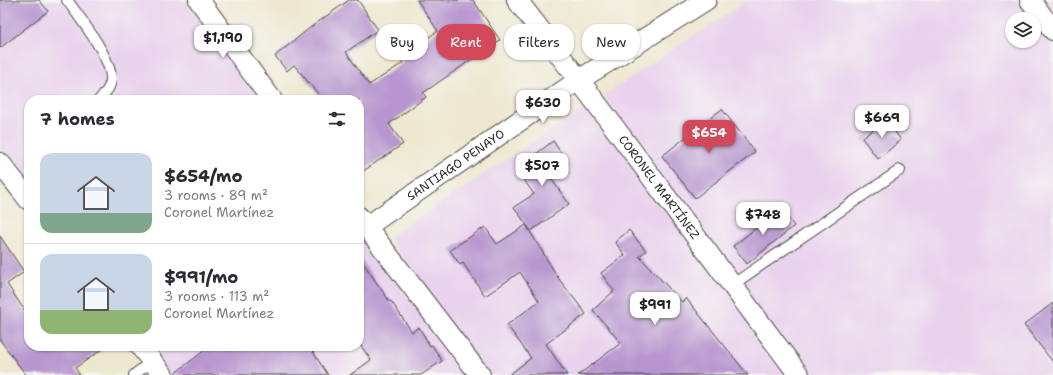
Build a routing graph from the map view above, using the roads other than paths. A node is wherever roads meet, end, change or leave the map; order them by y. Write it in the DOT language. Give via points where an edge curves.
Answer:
graph roads {
  1 [pos="68,0"];
  2 [pos="199,0"];
  3 [pos="517,0"];
  4 [pos="706,0"];
  5 [pos="1030,0"];
  6 [pos="1053,30"];
  7 [pos="579,80"];
  8 [pos="104,95"];
  9 [pos="268,95"];
  10 [pos="0,163"];
  11 [pos="900,170"];
  12 [pos="24,194"];
  13 [pos="364,221"];
  14 [pos="364,225"];
  15 [pos="732,284"];
  16 [pos="152,361"];
  17 [pos="134,375"];
  18 [pos="480,375"];
  19 [pos="799,375"];
  1 -- 8 [label="lane" via="110,68 111,80"];
  2 -- 9 [label="street"];
  3 -- 7 [label="street, CORONEL MARTÍNEZ"];
  4 -- 7 [label="street, SANTIAGO PENAYO"];
  5 -- 6 [label="street"];
  7 -- 13 [label="street, SANTIAGO PENAYO"];
  7 -- 15 [label="street, CORONEL MARTÍNEZ"];
  10 -- 12 [label="street"];
  11 -- 15 [label="lane"];
  14 -- 18 [label="street"];
  15 -- 19 [label="street, CORONEL MARTÍNEZ"];
  16 -- 17 [label="lane"];
}
